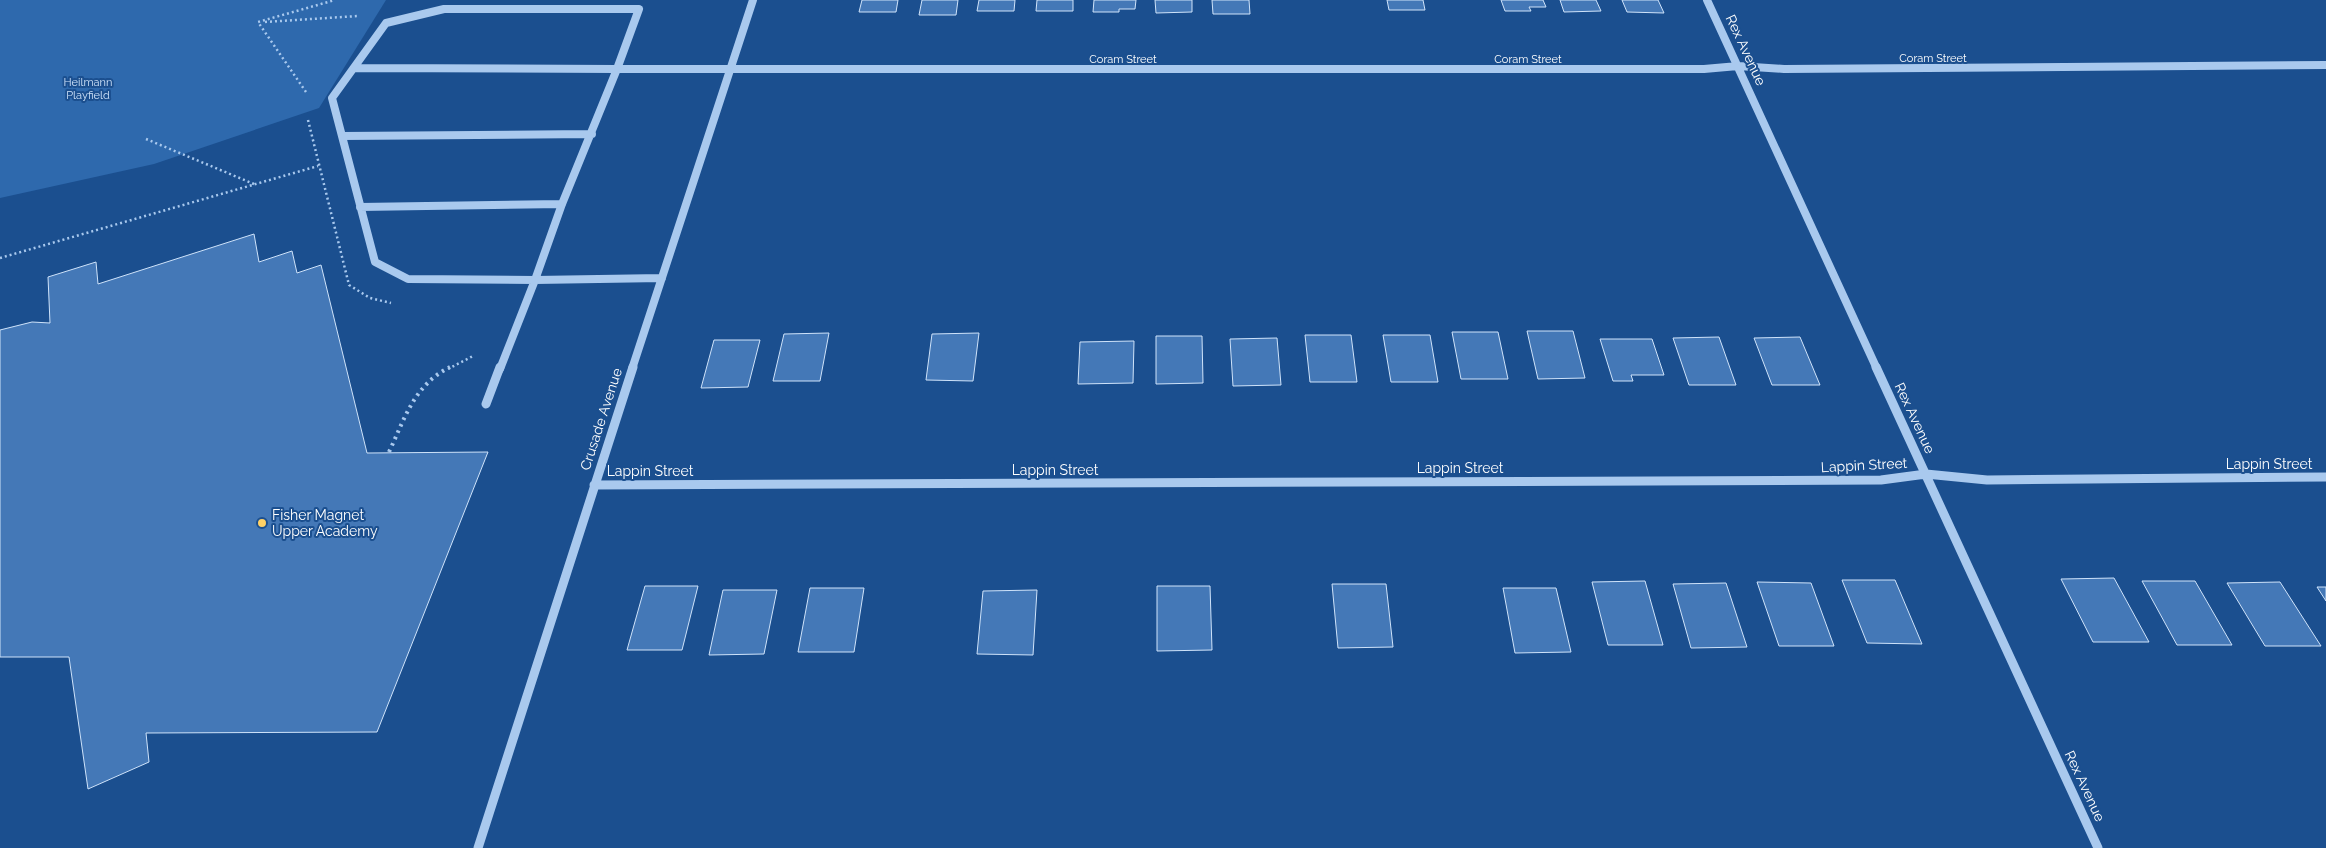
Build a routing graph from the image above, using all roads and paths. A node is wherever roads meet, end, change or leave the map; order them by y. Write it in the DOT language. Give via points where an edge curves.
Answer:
graph roads {
  1 [pos="753,0"];
  2 [pos="1708,0"];
  3 [pos="366,16"];
  4 [pos="258,22"];
  5 [pos="1738,66"];
  6 [pos="2326,66"];
  7 [pos="354,68"];
  8 [pos="730,68"];
  9 [pos="617,69"];
  10 [pos="592,134"];
  11 [pos="342,136"];
  12 [pos="146,140"];
  13 [pos="318,166"];
  14 [pos="255,184"];
  15 [pos="562,204"];
  16 [pos="360,207"];
  17 [pos="0,258"];
  18 [pos="662,278"];
  19 [pos="535,280"];
  20 [pos="486,404"];
  21 [pos="1926,474"];
  22 [pos="2326,477"];
  23 [pos="594,485"];
  24 [pos="478,848"];
  25 [pos="2098,848"];
  1 -- 8 [label="street, Crusade Avenue"];
  2 -- 5 [label="street, Rex Avenue"];
  3 -- 4 [label="path"];
  5 -- 6 [label="street, Coram Street" via="1784,69"];
  5 -- 8 [label="street, Coram Street" via="1704,69"];
  5 -- 21 [label="street, Rex Avenue"];
  7 -- 9 [label="street, Coram Street"];
  7 -- 9 [label="street" via="386,23 444,8 639,9"];
  7 -- 11 [label="street" via="332,98"];
  8 -- 9 [label="street, Coram Street"];
  8 -- 18 [label="street, Crusade Avenue"];
  9 -- 10 [label="street"];
  10 -- 11 [label="street"];
  10 -- 15 [label="street"];
  11 -- 16 [label="street"];
  12 -- 14 [label="path"];
  13 -- 14 [label="path"];
  14 -- 17 [label="path"];
  15 -- 16 [label="street"];
  15 -- 19 [label="street"];
  16 -- 19 [label="street" via="375,262 408,279"];
  18 -- 19 [label="street"];
  18 -- 23 [label="street, Crusade Avenue"];
  19 -- 20 [label="street"];
  21 -- 22 [label="street, Lappin Street" via="1987,480"];
  21 -- 23 [label="street, Lappin Street" via="1871,480"];
  21 -- 25 [label="street, Rex Avenue"];
  23 -- 24 [label="street, Crusade Avenue"];
}
